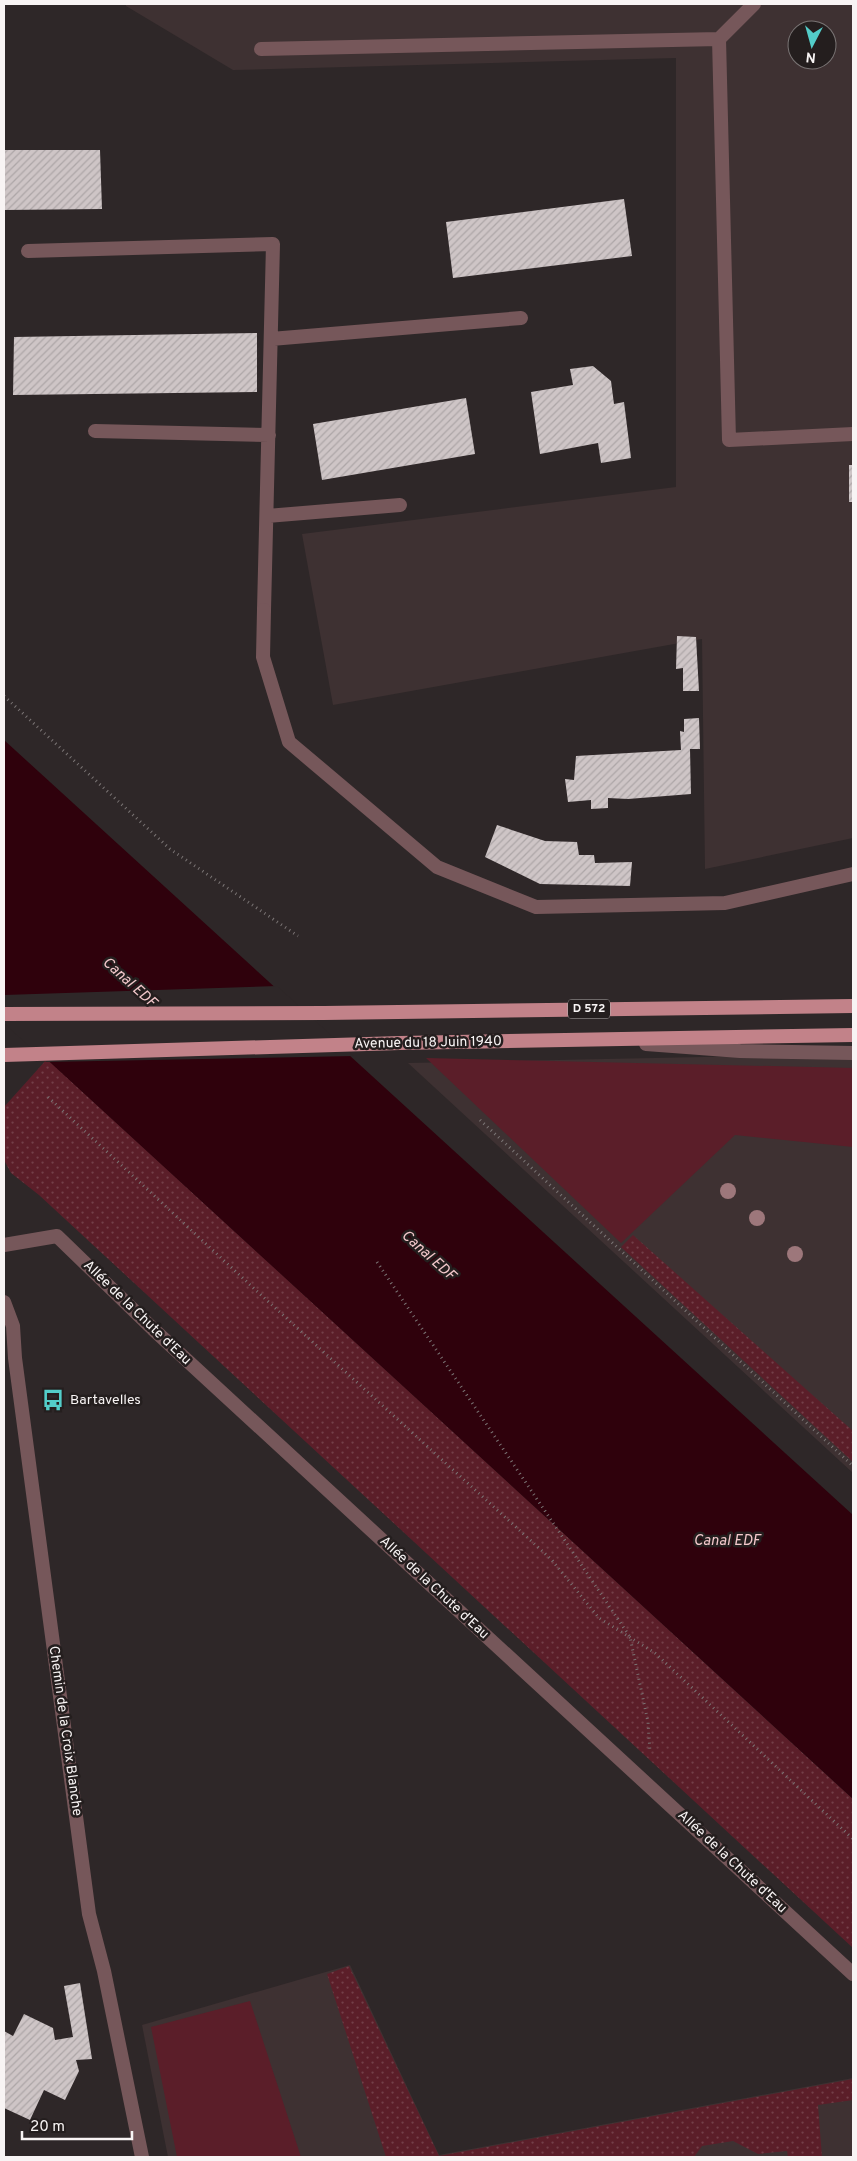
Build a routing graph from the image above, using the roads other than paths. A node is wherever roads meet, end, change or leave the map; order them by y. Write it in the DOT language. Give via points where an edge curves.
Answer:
graph roads {
  1 [pos="754,4"];
  2 [pos="718,39"];
  3 [pos="261,49"];
  4 [pos="28,250"];
  5 [pos="521,318"];
  6 [pos="271,339"];
  7 [pos="95,431"];
  8 [pos="853,434"];
  9 [pos="269,435"];
  10 [pos="400,506"];
  11 [pos="267,516"];
  12 [pos="853,874"];
  13 [pos="853,1006"];
  14 [pos="4,1014"];
  15 [pos="853,1035"];
  16 [pos="588,1040"];
  17 [pos="853,1053"];
  18 [pos="4,1056"];
  19 [pos="4,1245"];
  20 [pos="4,1302"];
  21 [pos="9,1356"];
  22 [pos="853,1974"];
  23 [pos="142,2157"];
  1 -- 2 [label="street"];
  2 -- 3 [label="street"];
  2 -- 8 [label="street" via="730,440"];
  4 -- 6 [label="street" via="273,244"];
  5 -- 6 [label="street"];
  6 -- 9 [label="street"];
  7 -- 9 [label="street"];
  9 -- 11 [label="street"];
  10 -- 11 [label="street"];
  11 -- 12 [label="street" via="263,657 289,742 437,868 536,907 725,903"];
  13 -- 14 [label="main road, D 572"];
  15 -- 16 [label="main road, Avenue du 18 Juin 1940"];
  16 -- 17 [label="street" via="740,1051"];
  16 -- 18 [label="main road, Avenue du 18 Juin 1940"];
  19 -- 22 [label="street, Allée de la Chute d'Eau" via="57,1236 160,1336"];
  20 -- 21 [label="street, Chemin de la Croix Blanche" via="13,1326"];
  21 -- 23 [label="street, Chemin de la Croix Blanche" via="89,1914 104,1970"];
}
